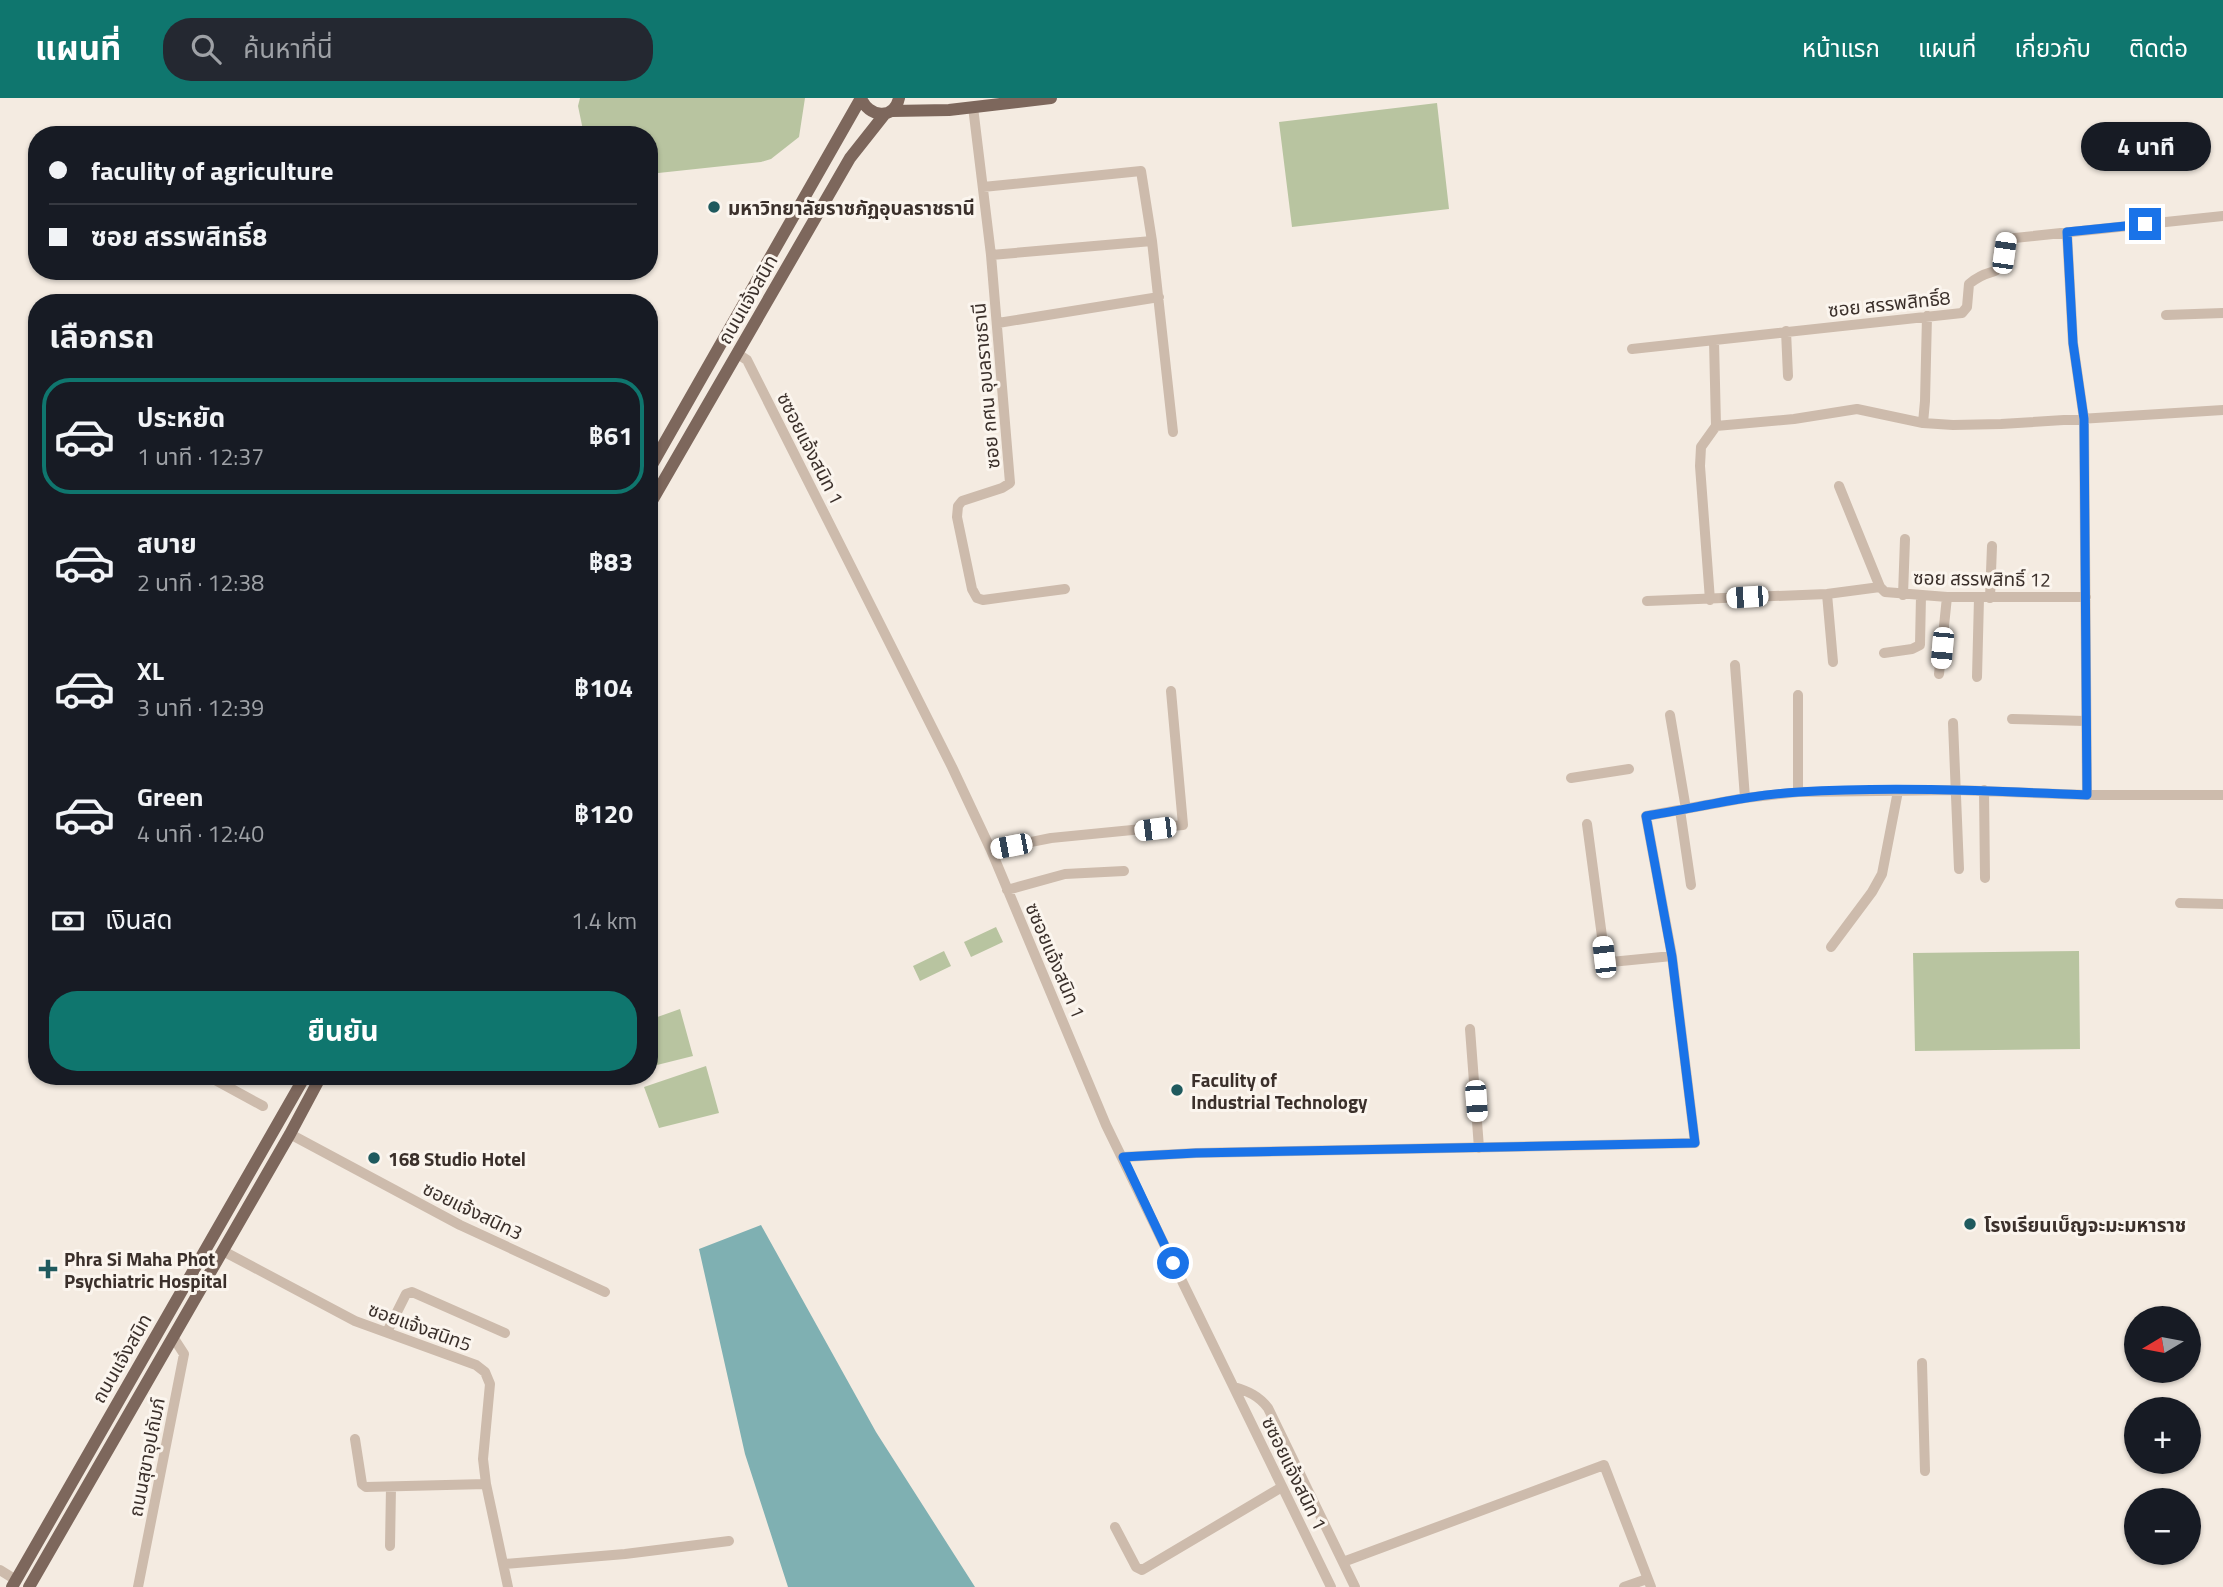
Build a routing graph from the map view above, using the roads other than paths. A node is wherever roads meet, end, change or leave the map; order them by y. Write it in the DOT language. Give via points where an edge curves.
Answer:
graph roads {
  1 [pos="861,98"];
  2 [pos="899,98"];
  3 [pos="1051,98"];
  4 [pos="973,107"];
  5 [pos="888,113"];
  6 [pos="983,187"];
  7 [pos="2223,216"];
  8 [pos="2067,232"];
  9 [pos="1152,241"];
  10 [pos="991,255"];
  11 [pos="1159,297"];
  12 [pos="2223,313"];
  13 [pos="1927,316"];
  14 [pos="2166,316"];
  15 [pos="998,323"];
  16 [pos="1786,331"];
  17 [pos="1714,341"];
  18 [pos="1632,349"];
  19 [pos="738,354"];
  20 [pos="1788,376"];
  21 [pos="2223,410"];
  22 [pos="2084,419"];
  23 [pos="1923,423"];
  24 [pos="1716,426"];
  25 [pos="1173,432"];
  26 [pos="658,454"];
  27 [pos="1839,486"];
  28 [pos="658,491"];
  29 [pos="1905,540"];
  30 [pos="1992,546"];
  31 [pos="1880,587"];
  32 [pos="1065,589"];
  33 [pos="1828,594"];
  34 [pos="1903,595"];
  35 [pos="1921,596"];
  36 [pos="1947,597"];
  37 [pos="2086,597"];
  38 [pos="1985,598"];
  39 [pos="1647,600"];
  40 [pos="1710,600"];
  41 [pos="1884,653"];
  42 [pos="1833,662"];
  43 [pos="1735,665"];
  44 [pos="1939,674"];
  45 [pos="1977,677"];
  46 [pos="1171,691"];
  47 [pos="1798,695"];
  48 [pos="1670,715"];
  49 [pos="2012,719"];
  50 [pos="2085,721"];
  51 [pos="1953,723"];
  52 [pos="1629,769"];
  53 [pos="1571,778"];
  54 [pos="1898,790"];
  55 [pos="1957,790"];
  56 [pos="1984,790"];
  57 [pos="1798,792"];
  58 [pos="2087,795"];
  59 [pos="2223,795"];
  60 [pos="1745,798"];
  61 [pos="1683,810"];
  62 [pos="1587,824"];
  63 [pos="991,850"];
  64 [pos="1959,869"];
  65 [pos="1124,871"];
  66 [pos="1985,878"];
  67 [pos="1692,886"];
  68 [pos="1007,890"];
  69 [pos="2180,903"];
  70 [pos="2223,904"];
  71 [pos="1831,947"];
  72 [pos="1672,957"];
  73 [pos="1470,1029"];
  74 [pos="224,1085"];
  75 [pos="300,1085"];
  76 [pos="316,1085"];
  77 [pos="263,1106"];
  78 [pos="290,1134"];
  79 [pos="1479,1148"];
  80 [pos="1123,1157"];
  81 [pos="223,1251"];
  82 [pos="605,1292"];
  83 [pos="387,1332"];
  84 [pos="505,1333"];
  85 [pos="173,1337"];
  86 [pos="1922,1363"];
  87 [pos="1234,1387"];
  88 [pos="355,1439"];
  89 [pos="1925,1471"];
  90 [pos="486,1484"];
  91 [pos="391,1486"];
  92 [pos="1282,1488"];
  93 [pos="1115,1527"];
  94 [pos="729,1541"];
  95 [pos="390,1546"];
  96 [pos="1343,1562"];
  97 [pos="504,1563"];
  98 [pos="0,1570"];
  99 [pos="14,1583"];
  100 [pos="1649,1583"];
  101 [pos="29,1587"];
  102 [pos="138,1587"];
  103 [pos="508,1587"];
  104 [pos="1331,1587"];
  105 [pos="1355,1587"];
  106 [pos="1624,1587"];
  1 -- 5 [label="main road" via="874,114"];
  1 -- 26 [label="main road, ถนนแจ้งสนิท"];
  2 -- 5 [label="main road, ถนนแจ้งสนิท"];
  3 -- 4 [label="main road"];
  4 -- 5 [label="main road"];
  4 -- 6 [label="street, ซอย กศน อุบลราชธานี"];
  5 -- 19 [label="main road, ถนนแจ้งสนิท" via="850,158"];
  6 -- 9 [label="street" via="1141,171"];
  6 -- 10 [label="street, ซอย กศน อุบลราชธานี"];
  7 -- 8 [label="street, ซอย สรรพสิทธิ์8"];
  8 -- 13 [label="street, ซอย สรรพสิทธิ์8" via="2006,239 2002,266 1969,284 1962,313"];
  8 -- 22 [label="street" via="2073,343"];
  9 -- 10 [label="street"];
  9 -- 11 [label="street"];
  10 -- 15 [label="street, ซอย กศน อุบลราชธานี"];
  11 -- 15 [label="street"];
  11 -- 25 [label="street"];
  12 -- 14 [label="street"];
  13 -- 16 [label="street, ซอย สรรพสิทธิ์8"];
  13 -- 23 [label="street"];
  15 -- 32 [label="street, ซอย กศน อุบลราชธานี" via="1010,483 958,506 972,589 983,600"];
  16 -- 17 [label="street, ซอย สรรพสิทธิ์8"];
  16 -- 20 [label="street"];
  17 -- 18 [label="street, ซอย สรรพสิทธิ์8"];
  17 -- 24 [label="street"];
  19 -- 28 [label="main road, ถนนแจ้งสนิท"];
  19 -- 63 [label="street, ซซอยแจ้งสนิท 1" via="747,360"];
  21 -- 22 [label="street"];
  22 -- 23 [label="street"];
  22 -- 37 [label="street"];
  23 -- 24 [label="street" via="1857,409"];
  24 -- 40 [label="street" via="1701,447 1700,466"];
  27 -- 31 [label="street"];
  29 -- 34 [label="street"];
  30 -- 38 [label="street"];
  31 -- 33 [label="street, ซอย สรรพสิทธิ์ 12"];
  31 -- 34 [label="street, ซอย สรรพสิทธิ์ 12"];
  33 -- 40 [label="street, ซอย สรรพสิทธิ์ 12"];
  33 -- 42 [label="street"];
  34 -- 35 [label="street, ซอย สรรพสิทธิ์ 12"];
  35 -- 36 [label="street, ซอย สรรพสิทธิ์ 12"];
  35 -- 41 [label="street" via="1920,645"];
  36 -- 38 [label="street, ซอย สรรพสิทธิ์ 12"];
  36 -- 44 [label="street"];
  37 -- 38 [label="street, ซอย สรรพสิทธิ์ 12"];
  37 -- 50 [label="street"];
  38 -- 45 [label="street"];
  39 -- 40 [label="street, ซอย สรรพสิทธิ์ 12"];
  43 -- 60 [label="street"];
  46 -- 63 [label="street" via="1183,825 1051,838"];
  47 -- 57 [label="street"];
  48 -- 61 [label="street"];
  49 -- 50 [label="street"];
  50 -- 58 [label="street"];
  51 -- 55 [label="street"];
  52 -- 53 [label="street"];
  54 -- 55 [label="street"];
  54 -- 57 [label="street"];
  54 -- 71 [label="street" via="1882,874"];
  55 -- 56 [label="street"];
  55 -- 64 [label="street"];
  56 -- 58 [label="street"];
  56 -- 66 [label="street"];
  57 -- 60 [label="street"];
  58 -- 59 [label="street"];
  60 -- 61 [label="street"];
  61 -- 67 [label="street"];
  61 -- 72 [label="street" via="1646,816"];
  62 -- 72 [label="street" via="1605,959"];
  63 -- 68 [label="street, ซซอยแจ้งสนิท 1"];
  65 -- 68 [label="street" via="1065,874"];
  68 -- 80 [label="street, ซซอยแจ้งสนิท 1"];
  69 -- 70 [label="street"];
  72 -- 79 [label="street" via="1695,1143"];
  73 -- 79 [label="street"];
  74 -- 77 [label="street"];
  75 -- 99 [label="main road, ถนนแจ้งสนิท"];
  76 -- 78 [label="main road, ถนนแจ้งสนิท"];
  78 -- 81 [label="main road, ถนนแจ้งสนิท"];
  78 -- 82 [label="street, ซอยแจ้งสนิท3" via="460,1225"];
  79 -- 80 [label="street"];
  80 -- 87 [label="street, ซซอยแจ้งสนิท 1"];
  81 -- 83 [label="street, ซอยแจ้งสนิท5" via="355,1321"];
  81 -- 85 [label="main road, ถนนแจ้งสนิท"];
  83 -- 84 [label="street" via="406,1294 412,1292"];
  83 -- 90 [label="street, ซอยแจ้งสนิท5" via="485,1372 490,1384 483,1459"];
  85 -- 101 [label="main road, ถนนแจ้งสนิท"];
  85 -- 102 [label="street, ถนนสุขาอุปถัมภ์" via="184,1354"];
  86 -- 89 [label="street"];
  87 -- 92 [label="street, ซซอยแจ้งสนิท 1"];
  87 -- 96 [label="street" via="1261,1399 1268,1408"];
  88 -- 91 [label="street" via="362,1484"];
  90 -- 91 [label="street"];
  90 -- 97 [label="street, ซอยแจ้งสนิท5"];
  91 -- 95 [label="street"];
  92 -- 93 [label="street" via="1142,1570"];
  92 -- 104 [label="street, ซซอยแจ้งสนิท 1"];
  94 -- 97 [label="street"];
  96 -- 100 [label="street" via="1604,1465"];
  96 -- 105 [label="street"];
  97 -- 103 [label="street, ซอยแจ้งสนิท5"];
  98 -- 99 [label="street"];
  100 -- 106 [label="street"];
}
